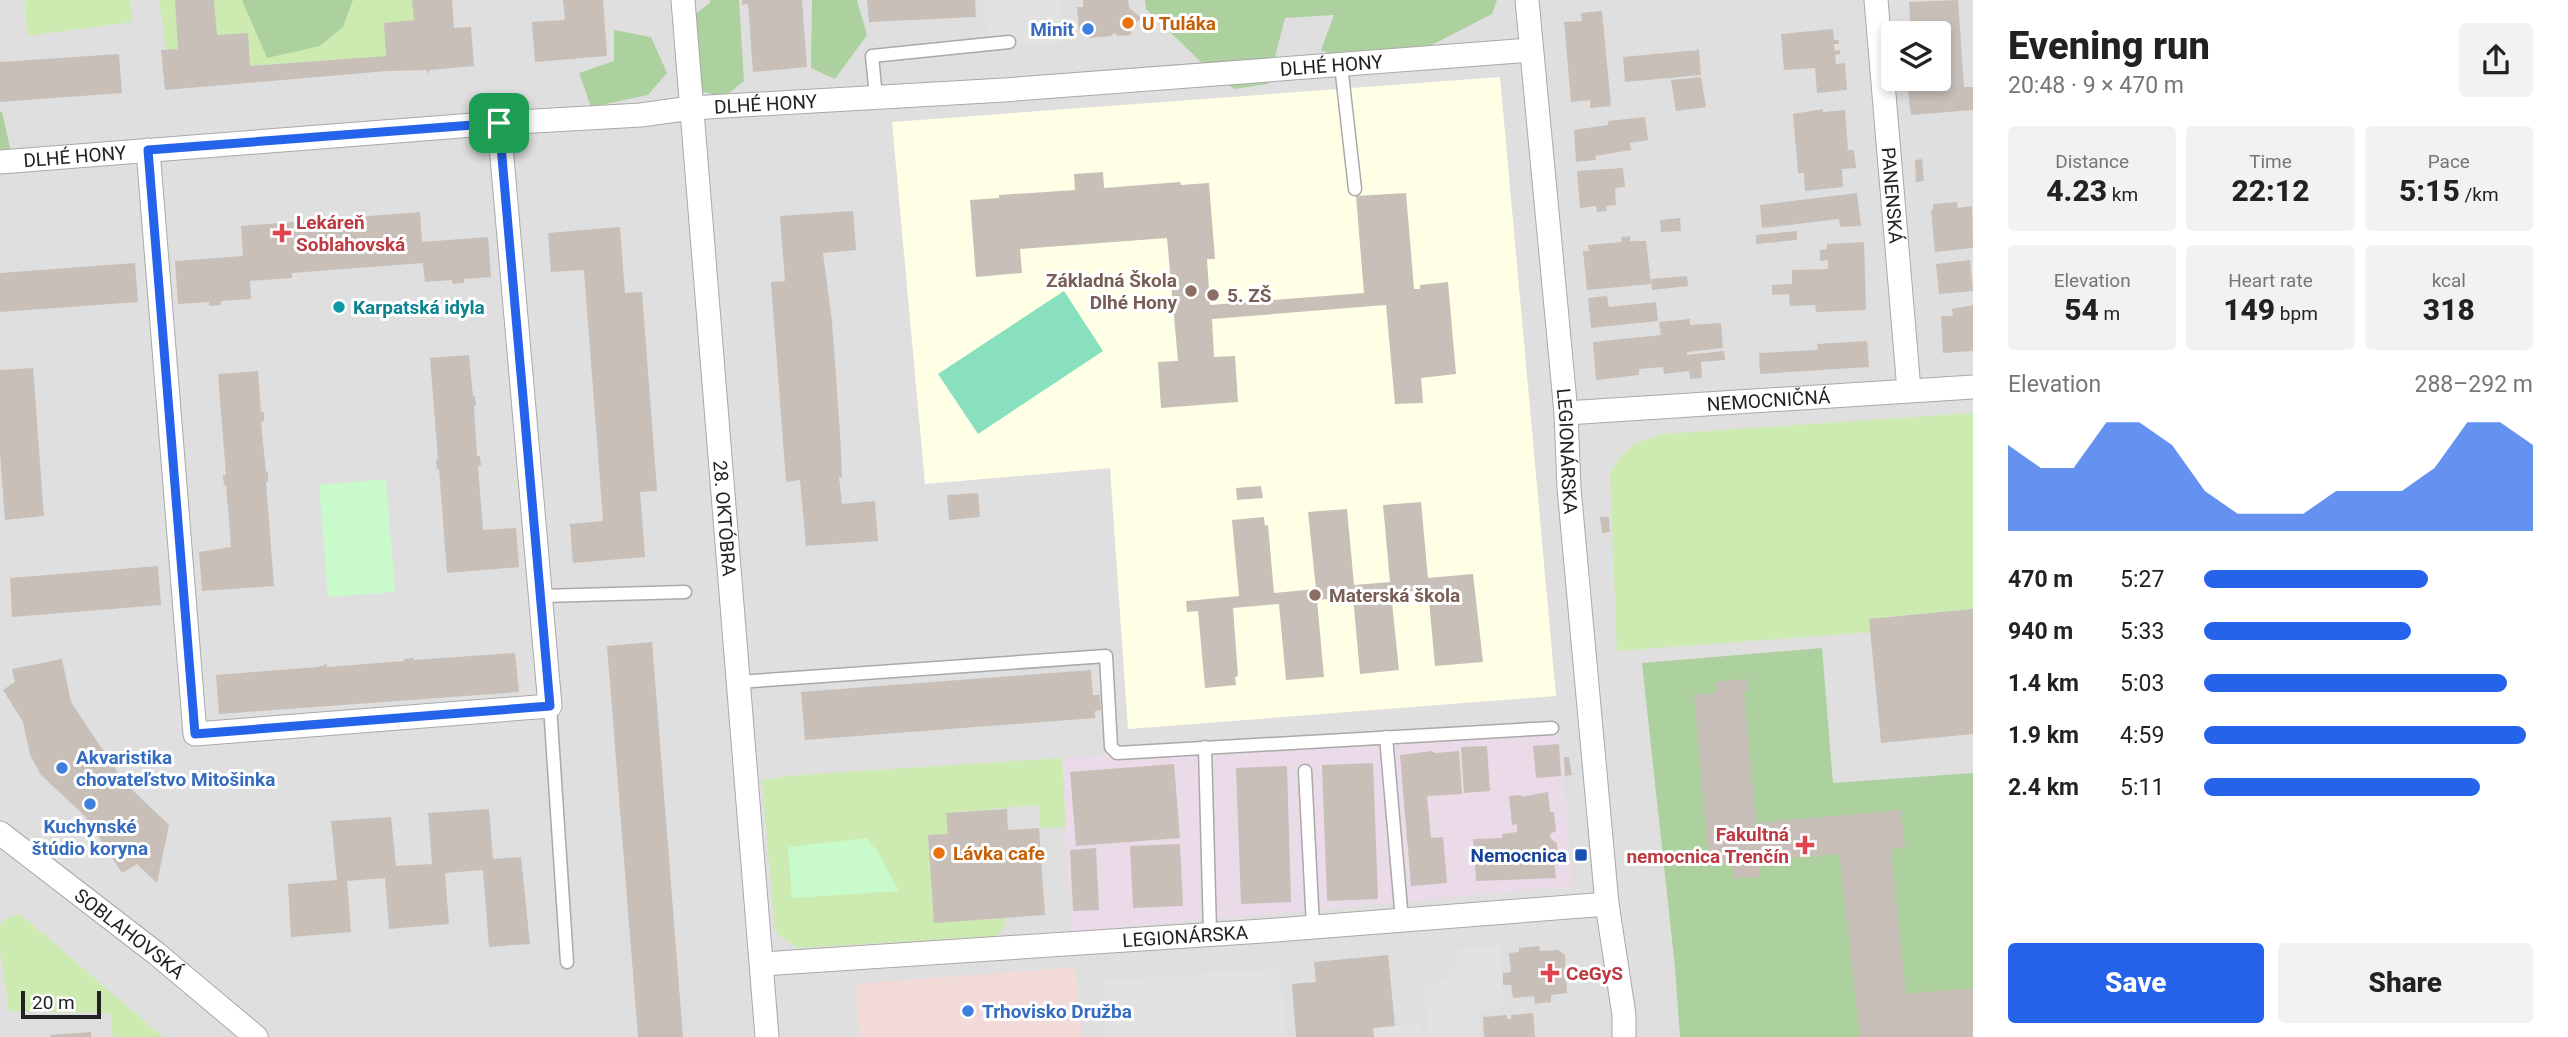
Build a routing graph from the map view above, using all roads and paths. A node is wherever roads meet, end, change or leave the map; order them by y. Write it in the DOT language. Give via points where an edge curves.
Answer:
graph roads {
  1 [pos="682,0"];
  2 [pos="1527,0"];
  3 [pos="1876,0"];
  4 [pos="1009,42"];
  5 [pos="1531,50"];
  6 [pos="1341,65"];
  7 [pos="876,97"];
  8 [pos="691,108"];
  9 [pos="499,123"];
  10 [pos="148,150"];
  11 [pos="0,162"];
  12 [pos="1355,189"];
  13 [pos="1973,387"];
  14 [pos="1909,390"];
  15 [pos="1566,413"];
  16 [pos="685,592"];
  17 [pos="542,596"];
  18 [pos="738,682"];
  19 [pos="550,706"];
  20 [pos="1552,728"];
  21 [pos="1386,737"];
  22 [pos="1205,747"];
  23 [pos="1305,771"];
  24 [pos="0,833"];
  25 [pos="1607,904"];
  26 [pos="1402,920"];
  27 [pos="1312,926"];
  28 [pos="1210,933"];
  29 [pos="567,962"];
  30 [pos="762,964"];
  31 [pos="256,1037"];
  32 [pos="767,1037"];
  33 [pos="1625,1037"];
  1 -- 8 [label="street, 28. OKTÓBRA"];
  2 -- 5 [label="street, LEGIONÁRSKA"];
  3 -- 14 [label="street, PANENSKÁ"];
  4 -- 7 [label="lane" via="872,56"];
  5 -- 6 [label="street, DLHÉ HONY"];
  5 -- 15 [label="street, LEGIONÁRSKA"];
  6 -- 7 [label="street, DLHÉ HONY"];
  6 -- 12 [label="lane"];
  7 -- 8 [label="street, DLHÉ HONY"];
  8 -- 9 [label="street, DLHÉ HONY"];
  8 -- 18 [label="street, 28. OKTÓBRA"];
  9 -- 10 [label="street, DLHÉ HONY"];
  9 -- 17 [label="street"];
  10 -- 11 [label="street, DLHÉ HONY"];
  10 -- 19 [label="street" via="195,734"];
  13 -- 14 [label="street, NEMOCNIČNÁ"];
  14 -- 15 [label="street, NEMOCNIČNÁ"];
  15 -- 25 [label="street, LEGIONÁRSKA"];
  16 -- 17 [label="lane"];
  17 -- 19 [label="street"];
  18 -- 22 [label="lane" via="1106,656 1111,747 1118,753"];
  18 -- 30 [label="street, 28. OKTÓBRA"];
  19 -- 29 [label="lane"];
  20 -- 21 [label="lane"];
  21 -- 22 [label="lane"];
  21 -- 26 [label="lane"];
  22 -- 28 [label="lane"];
  23 -- 27 [label="lane"];
  24 -- 31 [label="street, SOBLAHOVSKÁ"];
  25 -- 26 [label="street, LEGIONÁRSKA"];
  25 -- 33 [label="street, LEGIONÁRSKA"];
  26 -- 27 [label="street, LEGIONÁRSKA"];
  27 -- 28 [label="street, LEGIONÁRSKA"];
  28 -- 30 [label="street, LEGIONÁRSKA"];
  30 -- 32 [label="street, 28. OKTÓBRA"];
}
